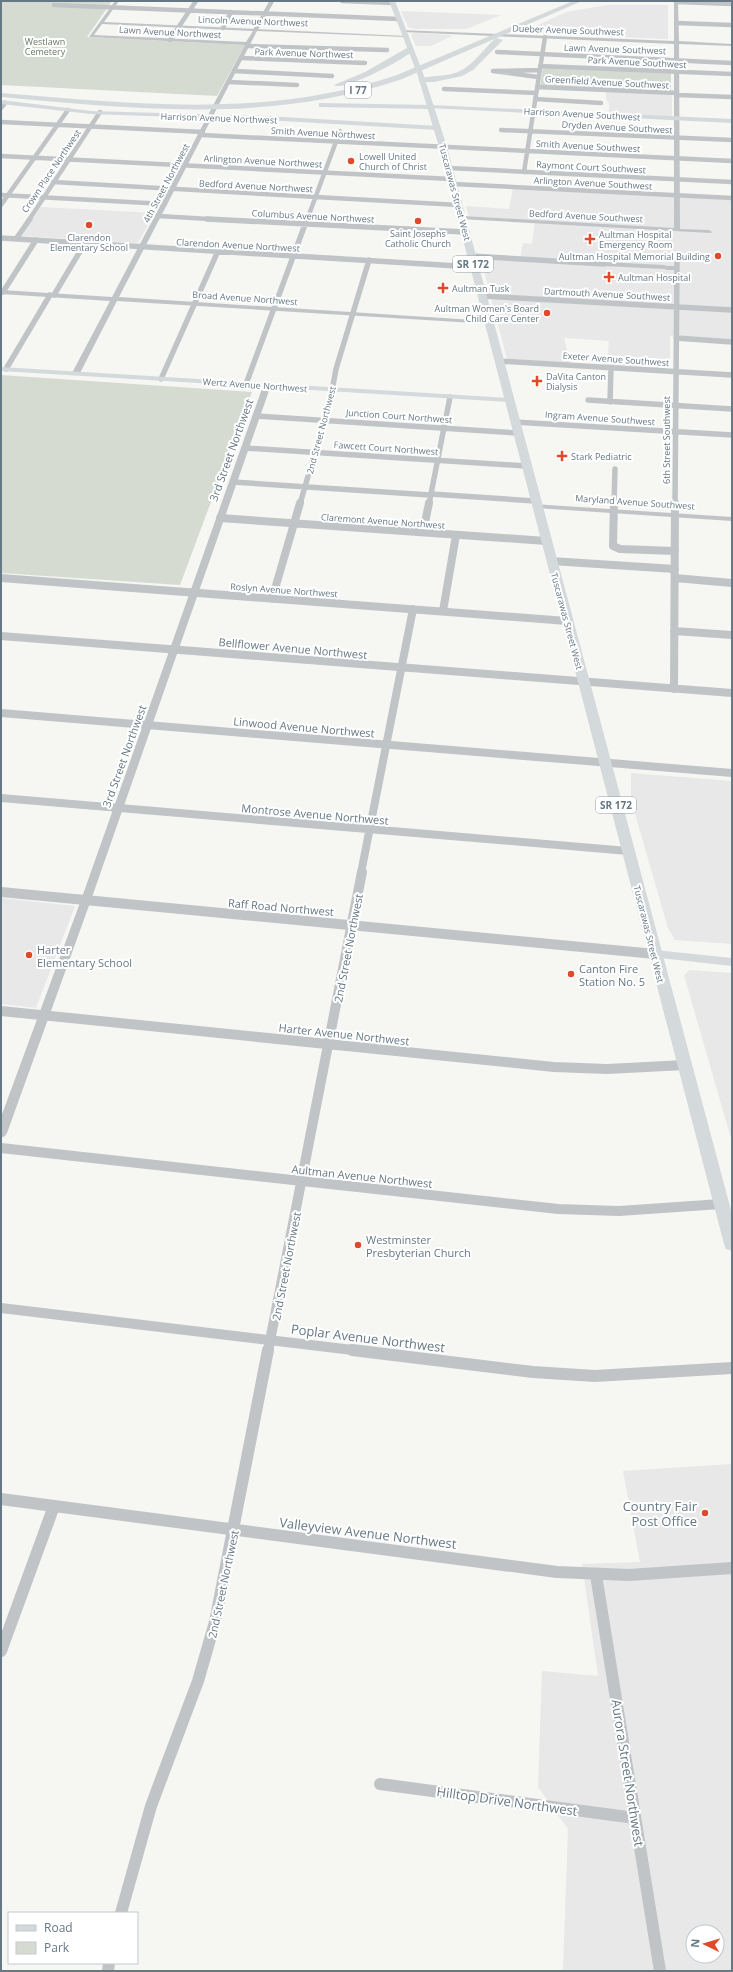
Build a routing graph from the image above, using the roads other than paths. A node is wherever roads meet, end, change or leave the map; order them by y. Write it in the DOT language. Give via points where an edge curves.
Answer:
graph roads {
  1 [pos="84,1"];
  2 [pos="117,1"];
  3 [pos="196,1"];
  4 [pos="272,1"];
  5 [pos="342,1"];
  6 [pos="563,1"];
  7 [pos="579,1"];
  8 [pos="392,2"];
  9 [pos="676,2"];
  10 [pos="732,4"];
  11 [pos="54,5"];
  12 [pos="82,6"];
  13 [pos="112,7"];
  14 [pos="190,10"];
  15 [pos="231,12"];
  16 [pos="265,14"];
  17 [pos="399,19"];
  18 [pos="101,22"];
  19 [pos="676,22"];
  20 [pos="732,25"];
  21 [pos="180,26"];
  22 [pos="497,26"];
  23 [pos="223,28"];
  24 [pos="256,29"];
  25 [pos="404,33"];
  26 [pos="545,37"];
  27 [pos="170,40"];
  28 [pos="676,42"];
  29 [pos="248,45"];
  30 [pos="732,45"];
  31 [pos="456,46"];
  32 [pos="388,50"];
  33 [pos="410,50"];
  34 [pos="497,52"];
  35 [pos="542,54"];
  36 [pos="241,58"];
  37 [pos="364,58"];
  38 [pos="677,60"];
  39 [pos="732,63"];
  40 [pos="540,68"];
  41 [pos="234,71"];
  42 [pos="677,72"];
  43 [pos="732,74"];
  44 [pos="332,76"];
  45 [pos="421,77"];
  46 [pos="538,77"];
  47 [pos="229,82"];
  48 [pos="297,85"];
  49 [pos="537,87"];
  50 [pos="444,89"];
  51 [pos="1,90"];
  52 [pos="536,93"];
  53 [pos="677,94"];
  54 [pos="1,95"];
  55 [pos="732,97"];
  56 [pos="535,99"];
  57 [pos="168,103"];
  58 [pos="601,103"];
  59 [pos="2,104"];
  60 [pos="121,105"];
  61 [pos="431,107"];
  62 [pos="68,110"];
  63 [pos="533,111"];
  64 [pos="100,112"];
  65 [pos="212,115"];
  66 [pos="678,118"];
  67 [pos="732,121"];
  68 [pos="1,122"];
  69 [pos="57,125"];
  70 [pos="91,127"];
  71 [pos="438,128"];
  72 [pos="500,130"];
  73 [pos="340,131"];
  74 [pos="530,131"];
  75 [pos="202,134"];
  76 [pos="678,138"];
  77 [pos="732,140"];
  78 [pos="336,142"];
  79 [pos="443,147"];
  80 [pos="528,151"];
  81 [pos="1,156"];
  82 [pos="34,158"];
  83 [pos="677,158"];
  84 [pos="69,159"];
  85 [pos="732,161"];
  86 [pos="186,165"];
  87 [pos="449,168"];
  88 [pos="325,172"];
  89 [pos="524,172"];
  90 [pos="677,179"];
  91 [pos="452,181"];
  92 [pos="53,182"];
  93 [pos="732,182"];
  94 [pos="173,190"];
  95 [pos="1,195"];
  96 [pos="677,195"];
  97 [pos="8,196"];
  98 [pos="315,197"];
  99 [pos="42,198"];
  100 [pos="732,198"];
  101 [pos="165,204"];
  102 [pos="1,205"];
  103 [pos="458,205"];
  104 [pos="159,216"];
  105 [pos="462,218"];
  106 [pos="305,224"];
  107 [pos="677,230"];
  108 [pos="465,232"];
  109 [pos="709,232"];
  110 [pos="1,238"];
  111 [pos="16,239"];
  112 [pos="36,240"];
  113 [pos="85,243"];
  114 [pos="143,247"];
  115 [pos="218,251"];
  116 [pos="294,256"];
  117 [pos="471,256"];
  118 [pos="369,260"];
  119 [pos="677,263"];
  120 [pos="604,264"];
  121 [pos="474,267"];
  122 [pos="2,292"];
  123 [pos="52,295"];
  124 [pos="482,296"];
  125 [pos="116,299"];
  126 [pos="195,304"];
  127 [pos="676,307"];
  128 [pos="273,309"];
  129 [pos="732,310"];
  130 [pos="353,314"];
  131 [pos="489,323"];
  132 [pos="676,338"];
  133 [pos="732,342"];
  134 [pos="498,361"];
  135 [pos="611,368"];
  136 [pos="3,369"];
  137 [pos="676,372"];
  138 [pos="76,373"];
  139 [pos="732,375"];
  140 [pos="161,379"];
  141 [pos="246,384"];
  142 [pos="267,385"];
  143 [pos="332,390"];
  144 [pos="450,397"];
  145 [pos="509,400"];
  146 [pos="588,400"];
  147 [pos="610,402"];
  148 [pos="676,406"];
  149 [pos="732,409"];
  150 [pos="256,416"];
  151 [pos="324,420"];
  152 [pos="514,422"];
  153 [pos="444,428"];
  154 [pos="675,432"];
  155 [pos="517,433"];
  156 [pos="732,436"];
  157 [pos="245,448"];
  158 [pos="315,452"];
  159 [pos="438,461"];
  160 [pos="526,466"];
  161 [pos="616,469"];
  162 [pos="233,482"];
  163 [pos="305,487"];
  164 [pos="430,494"];
  165 [pos="536,503"];
  166 [pos="614,511"];
  167 [pos="675,515"];
  168 [pos="220,518"];
  169 [pos="732,519"];
  170 [pos="294,523"];
  171 [pos="423,532"];
  172 [pos="456,535"];
  173 [pos="546,541"];
  174 [pos="675,551"];
  175 [pos="551,561"];
  176 [pos="675,569"];
  177 [pos="1,578"];
  178 [pos="674,578"];
  179 [pos="732,583"];
  180 [pos="194,592"];
  181 [pos="272,598"];
  182 [pos="414,609"];
  183 [pos="443,611"];
  184 [pos="567,621"];
  185 [pos="674,631"];
  186 [pos="732,635"];
  187 [pos="1,636"];
  188 [pos="175,649"];
  189 [pos="402,667"];
  190 [pos="583,682"];
  191 [pos="674,689"];
  192 [pos="732,693"];
  193 [pos="1,713"];
  194 [pos="148,725"];
  195 [pos="387,745"];
  196 [pos="605,763"];
  197 [pos="732,774"];
  198 [pos="1,798"];
  199 [pos="118,808"];
  200 [pos="371,830"];
  201 [pos="628,851"];
  202 [pos="1,892"];
  203 [pos="86,900"];
  204 [pos="352,925"];
  205 [pos="655,954"];
  206 [pos="732,962"];
  207 [pos="1,1011"];
  208 [pos="44,1015"];
  209 [pos="329,1045"];
  210 [pos="685,1065"];
  211 [pos="1,1133"];
  212 [pos="1,1148"];
  213 [pos="302,1181"];
  214 [pos="721,1204"];
  215 [pos="732,1244"];
  216 [pos="1,1308"];
  217 [pos="271,1341"];
  218 [pos="732,1368"];
  219 [pos="1,1499"];
  220 [pos="54,1506"];
  221 [pos="235,1530"];
  222 [pos="732,1568"];
  223 [pos="596,1575"];
  224 [pos="1,1651"];
  225 [pos="380,1784"];
  226 [pos="635,1818"];
  227 [pos="121,1912"];
  228 [pos="660,1971"];
  1 -- 12 [label="street"];
  2 -- 13 [label="street"];
  3 -- 14 [label="street"];
  4 -- 16 [label="street, 4th Street Northwest"];
  5 -- 8 [label="street"];
  6 -- 31 [label="highway, I 77"];
  7 -- 45 [label="highway" via="502,39 488,48 465,72 447,78"];
  7 -- 60 [label="highway, I 77" via="408,74 344,94 242,107"];
  8 -- 17 [label="main road, Tuscarawas Street West / SR 172"];
  9 -- 10 [label="street"];
  9 -- 19 [label="street"];
  11 -- 12 [label="street"];
  12 -- 13 [label="street"];
  13 -- 14 [label="street"];
  13 -- 18 [label="street"];
  14 -- 15 [label="street"];
  14 -- 21 [label="street"];
  15 -- 16 [label="street"];
  15 -- 23 [label="street"];
  16 -- 17 [label="street"];
  16 -- 24 [label="street, 4th Street Northwest"];
  17 -- 25 [label="main road, Tuscarawas Street West / SR 172"];
  18 -- 21 [label="street, Lincoln Avenue Northwest"];
  18 -- 27 [label="street, Lawn Avenue Northwest" via="90,38"];
  19 -- 20 [label="street"];
  19 -- 28 [label="street"];
  21 -- 23 [label="street, Lincoln Avenue Northwest"];
  21 -- 27 [label="street"];
  22 -- 31 [label="highway"];
  23 -- 24 [label="street, Lincoln Avenue Northwest"];
  24 -- 25 [label="street, Lincoln Avenue Northwest"];
  24 -- 29 [label="street, 4th Street Northwest"];
  25 -- 26 [label="street, Dueber Avenue Southwest"];
  25 -- 33 [label="main road, Tuscarawas Street West / SR 172"];
  26 -- 28 [label="street, Dueber Avenue Southwest"];
  26 -- 35 [label="street"];
  27 -- 29 [label="street, Lawn Avenue Northwest"];
  28 -- 30 [label="street, Dueber Avenue Southwest"];
  28 -- 38 [label="street"];
  29 -- 32 [label="street, Lawn Avenue Northwest" via="366,52"];
  29 -- 36 [label="street, 4th Street Northwest"];
  31 -- 57 [label="highway, I 77" via="380,78 327,92 247,102"];
  33 -- 45 [label="main road, Tuscarawas Street West / SR 172"];
  33 -- 57 [label="highway" via="368,74 327,88 249,100"];
  34 -- 35 [label="street, Lawn Avenue Southwest"];
  35 -- 38 [label="street, Lawn Avenue Southwest"];
  35 -- 40 [label="street"];
  36 -- 37 [label="street, Park Avenue Northwest" via="363,63"];
  36 -- 41 [label="street, 4th Street Northwest"];
  38 -- 39 [label="street, Lawn Avenue Southwest"];
  38 -- 42 [label="street"];
  40 -- 42 [label="street, Park Avenue Southwest"];
  40 -- 46 [label="street"];
  40 -- 46 [label="street, Park Avenue Southwest" via="493,71"];
  41 -- 44 [label="street"];
  41 -- 47 [label="street, 4th Street Northwest"];
  42 -- 43 [label="street, Park Avenue Southwest"];
  42 -- 53 [label="street"];
  45 -- 61 [label="main road, Tuscarawas Street West / SR 172"];
  46 -- 49 [label="street"];
  47 -- 48 [label="street"];
  47 -- 65 [label="street, 4th Street Northwest"];
  49 -- 52 [label="street"];
  49 -- 53 [label="street, Greenfield Avenue Southwest"];
  50 -- 52 [label="street, Greenfield Avenue Southwest"];
  51 -- 57 [label="highway, I 77"];
  52 -- 56 [label="street"];
  53 -- 55 [label="street, Greenfield Avenue Southwest"];
  53 -- 66 [label="street"];
  54 -- 60 [label="highway, I 77"];
  56 -- 58 [label="street"];
  56 -- 63 [label="street"];
  59 -- 62 [label="main road, Harrison Avenue Northwest"];
  60 -- 61 [label="highway" via="194,110 332,105"];
  61 -- 63 [label="main road, Harrison Avenue Southwest"];
  61 -- 71 [label="main road, Tuscarawas Street West / SR 172"];
  62 -- 64 [label="main road, Harrison Avenue Northwest"];
  62 -- 69 [label="street"];
  63 -- 66 [label="main road, Harrison Avenue Southwest"];
  63 -- 74 [label="street"];
  64 -- 65 [label="main road, Harrison Avenue Northwest"];
  64 -- 70 [label="street, Crown Place Northwest"];
  65 -- 71 [label="main road, Harrison Avenue Northwest"];
  65 -- 75 [label="street, 4th Street Northwest"];
  66 -- 67 [label="main road, Harrison Avenue Southwest"];
  66 -- 76 [label="street"];
  68 -- 69 [label="street, Smith Avenue Northwest"];
  69 -- 70 [label="street, Smith Avenue Northwest"];
  69 -- 82 [label="street"];
  70 -- 75 [label="street, Smith Avenue Northwest"];
  70 -- 84 [label="street, Crown Place Northwest"];
  71 -- 79 [label="main road, Tuscarawas Street West / SR 172"];
  72 -- 74 [label="street, Dryden Avenue Southwest"];
  73 -- 78 [label="street, 3rd Street Northwest"];
  74 -- 76 [label="street, Dryden Avenue Southwest"];
  74 -- 80 [label="street"];
  75 -- 78 [label="street, Smith Avenue Northwest"];
  75 -- 86 [label="street, 4th Street Northwest"];
  76 -- 77 [label="street, Dryden Avenue Southwest"];
  76 -- 83 [label="street"];
  78 -- 79 [label="street, Smith Avenue Northwest"];
  78 -- 88 [label="street, 3rd Street Northwest"];
  79 -- 80 [label="street, Smith Avenue Southwest"];
  79 -- 87 [label="main road, Tuscarawas Street West / SR 172"];
  80 -- 83 [label="street, Smith Avenue Southwest"];
  80 -- 89 [label="street"];
  81 -- 82 [label="street, Arlington Avenue Northwest"];
  82 -- 84 [label="street, Arlington Avenue Northwest"];
  82 -- 97 [label="street"];
  83 -- 85 [label="street, Smith Avenue Southwest"];
  83 -- 90 [label="street"];
  84 -- 86 [label="street, Arlington Avenue Northwest"];
  84 -- 92 [label="street, Crown Place Northwest"];
  86 -- 88 [label="street, Arlington Avenue Northwest"];
  86 -- 94 [label="street, 4th Street Northwest"];
  87 -- 89 [label="street, Raymont Court Southwest"];
  87 -- 91 [label="main road, Tuscarawas Street West / SR 172"];
  88 -- 91 [label="street, Arlington Avenue Northwest"];
  88 -- 98 [label="street, 3rd Street Northwest"];
  89 -- 90 [label="street, Raymont Court Southwest"];
  90 -- 93 [label="street, Raymont Court Southwest"];
  90 -- 96 [label="street"];
  91 -- 96 [label="street, Arlington Avenue Southwest"];
  91 -- 103 [label="main road, Tuscarawas Street West / SR 172"];
  92 -- 94 [label="street, Bedford Avenue Northwest"];
  92 -- 99 [label="street, Crown Place Northwest"];
  94 -- 98 [label="street, Bedford Avenue Northwest"];
  94 -- 101 [label="street, 4th Street Northwest"];
  95 -- 97 [label="street"];
  96 -- 100 [label="street, Arlington Avenue Southwest"];
  96 -- 107 [label="street"];
  97 -- 99 [label="street"];
  97 -- 102 [label="street"];
  98 -- 103 [label="street, Bedford Avenue Northwest"];
  98 -- 106 [label="street, 3rd Street Northwest"];
  99 -- 101 [label="street"];
  99 -- 111 [label="street, Crown Place Northwest"];
  101 -- 104 [label="street, 4th Street Northwest"];
  103 -- 105 [label="main road, Tuscarawas Street West / SR 172"];
  104 -- 106 [label="street, Columbus Avenue Northwest"];
  104 -- 114 [label="street, 4th Street Northwest"];
  105 -- 107 [label="street, Bedford Avenue Southwest"];
  105 -- 108 [label="main road, Tuscarawas Street West / SR 172"];
  106 -- 108 [label="street, Columbus Avenue Northwest"];
  106 -- 116 [label="street, 3rd Street Northwest"];
  107 -- 109 [label="street, Bedford Avenue Southwest"];
  108 -- 117 [label="main road, Tuscarawas Street West / SR 172"];
  110 -- 111 [label="street, Clarendon Avenue Northwest"];
  111 -- 112 [label="street, Clarendon Avenue Northwest"];
  112 -- 113 [label="street, Clarendon Avenue Northwest"];
  112 -- 122 [label="street"];
  113 -- 114 [label="street, Clarendon Avenue Northwest"];
  113 -- 123 [label="street"];
  114 -- 115 [label="street, Clarendon Avenue Northwest"];
  114 -- 125 [label="street, 4th Street Northwest"];
  115 -- 116 [label="street, Clarendon Avenue Northwest"];
  115 -- 126 [label="street"];
  116 -- 118 [label="street, Clarendon Avenue Northwest"];
  116 -- 128 [label="street, 3rd Street Northwest"];
  117 -- 120 [label="street"];
  117 -- 121 [label="main road, Tuscarawas Street West / SR 172"];
  118 -- 121 [label="street, Clarendon Avenue Northwest"];
  118 -- 130 [label="street, 2nd Street Northwest"];
  119 -- 120 [label="street" via="665,268"];
  119 -- 127 [label="street, 6th Street Southwest"];
  121 -- 124 [label="main road, Tuscarawas Street West / SR 172"];
  122 -- 123 [label="street, Broad Avenue Northwest"];
  123 -- 125 [label="street, Broad Avenue Northwest"];
  123 -- 136 [label="street"];
  124 -- 127 [label="street, Dartmouth Avenue Southwest"];
  124 -- 131 [label="main road, Tuscarawas Street West / SR 172"];
  125 -- 126 [label="street, Broad Avenue Northwest"];
  125 -- 138 [label="street, 4th Street Northwest"];
  126 -- 128 [label="street, Broad Avenue Northwest"];
  126 -- 140 [label="street"];
  127 -- 129 [label="street, Dartmouth Avenue Southwest"];
  127 -- 132 [label="street, 6th Street Southwest"];
  128 -- 130 [label="street, Broad Avenue Northwest"];
  128 -- 141 [label="street, 3rd Street Northwest"];
  130 -- 131 [label="street, Broad Avenue Northwest"];
  130 -- 143 [label="street, 2nd Street Northwest"];
  131 -- 134 [label="main road, Tuscarawas Street West / SR 172"];
  132 -- 133 [label="street"];
  132 -- 137 [label="street, 6th Street Southwest"];
  134 -- 135 [label="street, Exeter Avenue Southwest"];
  134 -- 145 [label="main road, Tuscarawas Street West / SR 172"];
  135 -- 137 [label="street, Exeter Avenue Southwest"];
  135 -- 147 [label="street"];
  136 -- 138 [label="main road, Wertz Avenue Northwest"];
  137 -- 139 [label="street, Exeter Avenue Southwest"];
  137 -- 148 [label="street, 6th Street Southwest"];
  138 -- 140 [label="main road, Wertz Avenue Northwest"];
  140 -- 141 [label="main road, Wertz Avenue Northwest"];
  141 -- 142 [label="main road, Wertz Avenue Northwest"];
  142 -- 143 [label="main road, Wertz Avenue Northwest"];
  142 -- 150 [label="street, 3rd Street Northwest"];
  143 -- 144 [label="main road, Wertz Avenue Northwest"];
  143 -- 151 [label="street, 2nd Street Northwest"];
  144 -- 145 [label="main road, Wertz Avenue Northwest"];
  144 -- 153 [label="street"];
  145 -- 152 [label="main road, Tuscarawas Street West / SR 172"];
  146 -- 147 [label="street"];
  147 -- 148 [label="street"];
  148 -- 149 [label="street"];
  148 -- 154 [label="street, 6th Street Southwest"];
  150 -- 151 [label="street, Junction Court Northwest"];
  150 -- 157 [label="street, 3rd Street Northwest"];
  151 -- 153 [label="street, Junction Court Northwest"];
  151 -- 158 [label="street, 2nd Street Northwest"];
  152 -- 154 [label="street, Ingram Avenue Southwest"];
  152 -- 155 [label="main road, Tuscarawas Street West / SR 172"];
  153 -- 155 [label="street, Junction Court Northwest"];
  153 -- 159 [label="street"];
  154 -- 156 [label="street, Ingram Avenue Southwest"];
  154 -- 167 [label="street, 6th Street Southwest"];
  155 -- 160 [label="main road, Tuscarawas Street West / SR 172"];
  157 -- 158 [label="street, Fawcett Court Northwest"];
  157 -- 162 [label="street, 3rd Street Northwest"];
  158 -- 159 [label="street, Fawcett Court Northwest"];
  158 -- 163 [label="street, 2nd Street Northwest"];
  159 -- 160 [label="street, Fawcett Court Northwest"];
  159 -- 164 [label="street"];
  160 -- 165 [label="main road, Tuscarawas Street West / SR 172"];
  161 -- 166 [label="street"];
  162 -- 163 [label="street"];
  162 -- 168 [label="street, 3rd Street Northwest"];
  163 -- 164 [label="street"];
  163 -- 170 [label="street, 2nd Street Northwest"];
  164 -- 165 [label="street"];
  164 -- 171 [label="street"];
  165 -- 166 [label="street, Maryland Avenue Southwest"];
  165 -- 173 [label="main road, Tuscarawas Street West / SR 172"];
  166 -- 167 [label="street, Maryland Avenue Southwest"];
  166 -- 174 [label="street" via="613,546 620,549"];
  167 -- 169 [label="street, Maryland Avenue Southwest"];
  167 -- 174 [label="street, 6th Street Southwest"];
  168 -- 170 [label="street, Claremont Avenue Northwest"];
  168 -- 180 [label="street, 3rd Street Northwest"];
  170 -- 171 [label="street, Claremont Avenue Northwest"];
  170 -- 181 [label="street, 2nd Street Northwest"];
  171 -- 172 [label="street, Claremont Avenue Northwest"];
  172 -- 173 [label="street, Claremont Avenue Northwest"];
  172 -- 183 [label="street"];
  173 -- 175 [label="main road, Tuscarawas Street West / SR 172"];
  174 -- 176 [label="street, 6th Street Southwest"];
  175 -- 176 [label="street"];
  175 -- 184 [label="main road, Tuscarawas Street West / SR 172"];
  176 -- 178 [label="street, 6th Street Southwest"];
  177 -- 180 [label="street, Roslyn Avenue Northwest"];
  178 -- 179 [label="street"];
  178 -- 185 [label="street, 6th Street Southwest"];
  180 -- 181 [label="street, Roslyn Avenue Northwest"];
  180 -- 188 [label="street, 3rd Street Northwest"];
  181 -- 182 [label="street, Roslyn Avenue Northwest"];
  182 -- 183 [label="street, Roslyn Avenue Northwest"];
  182 -- 189 [label="street, 2nd Street Northwest"];
  183 -- 184 [label="street, Roslyn Avenue Northwest"];
  184 -- 190 [label="main road, Tuscarawas Street West / SR 172"];
  185 -- 186 [label="street"];
  185 -- 191 [label="street, 6th Street Southwest"];
  187 -- 188 [label="street, Bellflower Avenue Northwest"];
  188 -- 189 [label="street, Bellflower Avenue Northwest"];
  188 -- 194 [label="street, 3rd Street Northwest"];
  189 -- 190 [label="street, Bellflower Avenue Northwest"];
  189 -- 195 [label="street, 2nd Street Northwest"];
  190 -- 191 [label="street, Bellflower Avenue Northwest"];
  190 -- 196 [label="main road, Tuscarawas Street West / SR 172"];
  191 -- 192 [label="street, Bellflower Avenue Northwest"];
  193 -- 194 [label="street, Linwood Avenue Northwest"];
  194 -- 195 [label="street, Linwood Avenue Northwest"];
  194 -- 199 [label="street, 3rd Street Northwest"];
  195 -- 196 [label="street, Linwood Avenue Northwest"];
  195 -- 200 [label="street, 2nd Street Northwest"];
  196 -- 197 [label="street, Linwood Avenue Northwest"];
  196 -- 201 [label="main road, Tuscarawas Street West / SR 172"];
  198 -- 199 [label="street, Montrose Avenue Northwest"];
  199 -- 200 [label="street, Montrose Avenue Northwest"];
  199 -- 203 [label="street, 3rd Street Northwest"];
  200 -- 201 [label="street, Montrose Avenue Northwest"];
  200 -- 204 [label="street, 2nd Street Northwest"];
  201 -- 205 [label="main road, Tuscarawas Street West / SR 172"];
  202 -- 203 [label="street, Raff Road Northwest"];
  203 -- 204 [label="street, Raff Road Northwest"];
  203 -- 208 [label="street, 3rd Street Northwest"];
  204 -- 205 [label="street, Raff Road Northwest"];
  204 -- 209 [label="street, 2nd Street Northwest"];
  205 -- 206 [label="main road"];
  205 -- 210 [label="main road, Tuscarawas Street West / SR 172"];
  207 -- 208 [label="street, Harter Avenue Northwest"];
  208 -- 209 [label="street, Harter Avenue Northwest"];
  208 -- 211 [label="street, 3rd Street Northwest"];
  209 -- 210 [label="street, Harter Avenue Northwest" via="584,1069"];
  209 -- 213 [label="street, 2nd Street Northwest"];
  210 -- 214 [label="main road, Tuscarawas Street West / SR 172"];
  212 -- 213 [label="street, Aultman Avenue Northwest"];
  213 -- 214 [label="street, Aultman Avenue Northwest" via="558,1209 619,1210"];
  213 -- 217 [label="street, 2nd Street Northwest"];
  214 -- 215 [label="main road, Tuscarawas Street West / SR 172"];
  216 -- 217 [label="street, Poplar Avenue Northwest"];
  217 -- 218 [label="street, Poplar Avenue Northwest" via="568,1375"];
  217 -- 221 [label="street, 2nd Street Northwest"];
  219 -- 220 [label="street, Valleyview Avenue Northwest"];
  220 -- 221 [label="street, Valleyview Avenue Northwest"];
  220 -- 224 [label="street"];
  221 -- 223 [label="street, Valleyview Avenue Northwest"];
  221 -- 227 [label="street, 2nd Street Northwest" via="208,1651 151,1806"];
  222 -- 223 [label="street, Valleyview Avenue Northwest"];
  223 -- 226 [label="street, Aurora Street Northwest"];
  225 -- 226 [label="street, Hilltop Drive Northwest"];
  226 -- 228 [label="street, Aurora Street Northwest"];
}
